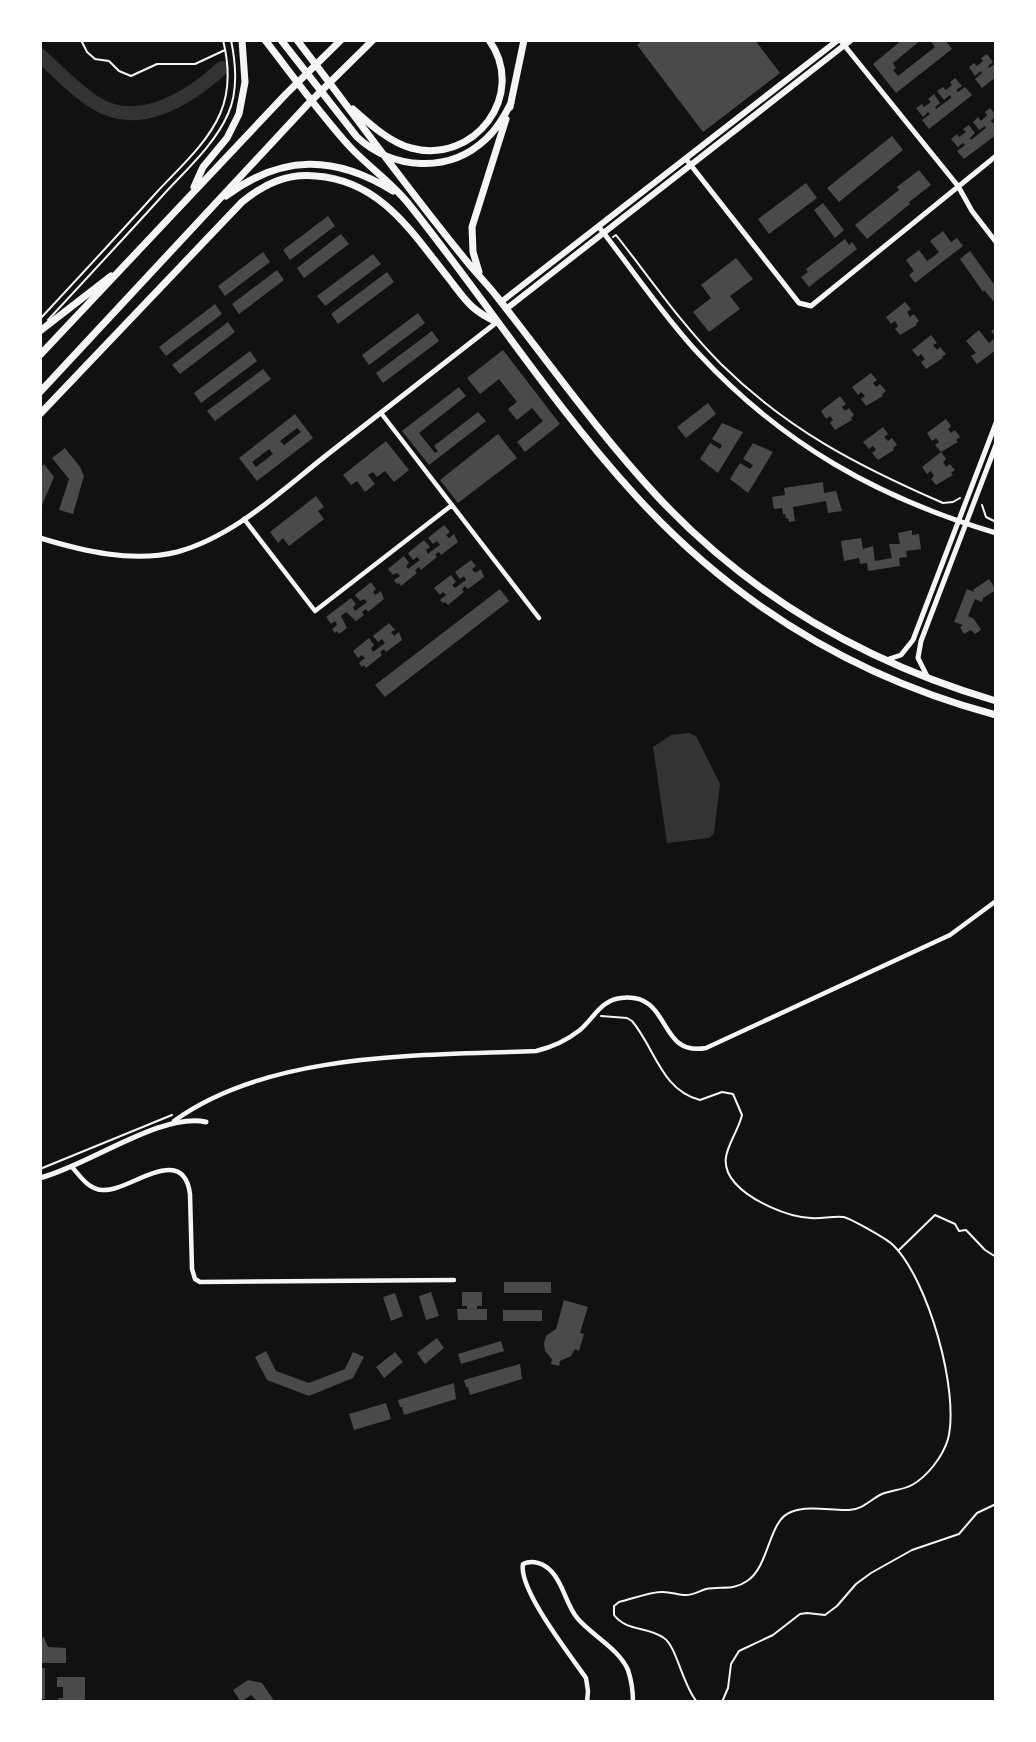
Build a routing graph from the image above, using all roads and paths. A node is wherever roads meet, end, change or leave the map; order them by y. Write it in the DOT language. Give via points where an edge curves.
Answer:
graph roads {
  1 [pos="81,40"];
  2 [pos="223,40"];
  3 [pos="231,40"];
  4 [pos="242,40"];
  5 [pos="265,40"];
  6 [pos="281,40"];
  7 [pos="297,40"];
  8 [pos="341,40"];
  9 [pos="373,40"];
  10 [pos="489,40"];
  11 [pos="524,40"];
  12 [pos="852,40"];
  13 [pos="841,42"];
  14 [pos="225,50"];
  15 [pos="345,103"];
  16 [pos="511,103"];
  17 [pos="996,156"];
  18 [pos="686,159"];
  19 [pos="692,166"];
  20 [pos="958,186"];
  21 [pos="190,195"];
  22 [pos="408,202"];
  23 [pos="207,210"];
  24 [pos="602,230"];
  25 [pos="616,234"];
  26 [pos="996,242"];
  27 [pos="122,267"];
  28 [pos="481,279"];
  29 [pos="501,302"];
  30 [pos="506,309"];
  31 [pos="40,319"];
  32 [pos="497,322"];
  33 [pos="40,330"];
  34 [pos="40,355"];
  35 [pos="40,392"];
  36 [pos="381,413"];
  37 [pos="40,414"];
  38 [pos="996,423"];
  39 [pos="996,445"];
  40 [pos="960,498"];
  41 [pos="452,505"];
  42 [pos="982,505"];
  43 [pos="244,519"];
  44 [pos="958,521"];
  45 [pos="996,523"];
  46 [pos="967,524"];
  47 [pos="996,533"];
  48 [pos="40,538"];
  49 [pos="539,618"];
  50 [pos="883,661"];
  51 [pos="932,681"];
  52 [pos="996,701"];
  53 [pos="996,715"];
  54 [pos="996,901"];
  55 [pos="594,1014"];
  56 [pos="174,1121"];
  57 [pos="206,1122"];
  58 [pos="72,1167"];
  59 [pos="40,1178"];
  60 [pos="898,1250"];
  61 [pos="996,1257"];
  62 [pos="454,1280"];
  63 [pos="996,1504"];
  64 [pos="587,1702"];
  65 [pos="633,1702"];
  66 [pos="697,1702"];
  67 [pos="722,1702"];
  1 -- 14 [label="path" via="95,59 109,61 131,76 157,64 195,64"];
  2 -- 14 [label="path"];
  3 -- 33 [label="lane" via="234,79 227,116 208,144"];
  4 -- 21 [label="main road" via="245,82 239,114"];
  5 -- 22 [label="main road" via="340,134"];
  6 -- 16 [label="main road" via="352,131 393,160 418,164 465,154 495,130"];
  7 -- 15 [label="main road"];
  8 -- 21 [label="main road"];
  9 -- 23 [label="main road"];
  10 -- 15 [label="main road" via="501,63 503,90 484,126 461,143 435,150 411,148 386,136"];
  11 -- 16 [label="main road"];
  12 -- 13 [label="main road"];
  13 -- 18 [label="main road"];
  13 -- 19 [label="main road"];
  13 -- 20 [label="street"];
  14 -- 31 [label="path" via="225,99 211,130"];
  15 -- 28 [label="main road"];
  16 -- 28 [label="main road" via="472,227 472,252"];
  17 -- 20 [label="street"];
  18 -- 19 [label="street"];
  18 -- 24 [label="main road"];
  19 -- 20 [label="street" via="799,303 811,306"];
  19 -- 24 [label="main road"];
  20 -- 26 [label="street"];
  21 -- 27 [label="main road"];
  22 -- 23 [label="main road" via="343,167 304,164 260,176"];
  22 -- 32 [label="main road"];
  23 -- 35 [label="main road"];
  24 -- 29 [label="main road"];
  24 -- 30 [label="main road"];
  24 -- 44 [label="street" via="697,352 789,436 872,484"];
  25 -- 40 [label="path" via="694,334 785,418 880,475 943,503"];
  27 -- 33 [label="main road"];
  27 -- 34 [label="main road"];
  28 -- 29 [label="main road"];
  29 -- 30 [label="main road"];
  30 -- 50 [label="main road" via="627,463 690,530 786,605"];
  32 -- 36 [label="street"];
  32 -- 37 [label="main road" via="473,309 391,209 363,187 307,175 279,180 253,193"];
  32 -- 53 [label="main road" via="635,495 730,584 824,648 941,699"];
  36 -- 41 [label="street"];
  36 -- 43 [label="street"];
  38 -- 44 [label="street"];
  39 -- 46 [label="street"];
  41 -- 43 [label="street" via="315,611"];
  41 -- 49 [label="street"];
  42 -- 45 [label="path" via="986,517"];
  43 -- 48 [label="street" via="200,543 159,555 103,553"];
  44 -- 46 [label="street"];
  44 -- 50 [label="street" via="913,640 901,655"];
  46 -- 47 [label="street"];
  46 -- 51 [label="street" via="919,650 919,663"];
  50 -- 51 [label="main road"];
  51 -- 52 [label="main road"];
  54 -- 55 [label="street" via="950,935 706,1048 683,1048 657,1011 636,999 610,1000"];
  55 -- 56 [label="street" via="572,1036 544,1049 297,1069 258,1080"];
  55 -- 60 [label="path" via="632,1021 665,1076 685,1094 700,1100 722,1092 733,1094 742,1115 725,1160 741,1189 794,1215 850,1219"];
  56 -- 57 [label="street"];
  56 -- 58 [label="street"];
  58 -- 59 [label="street"];
  58 -- 62 [label="street" via="87,1184 103,1191 160,1171 182,1175 190,1194 191,1269 201,1282"];
  60 -- 61 [label="path" via="934,1215 955,1224 959,1231 966,1230"];
  60 -- 66 [label="path" via="920,1288 949,1392 950,1427 942,1453 911,1486 852,1510 793,1511 784,1516 762,1563 741,1585 687,1595 660,1592 614,1606 621,1623 657,1634 668,1643"];
  63 -- 67 [label="path" via="977,1513 959,1534 912,1550 871,1573 825,1615 800,1614 773,1635 739,1651"];
  64 -- 65 [label="street" via="586,1678 532,1599 521,1572 529,1561 552,1571 573,1613 627,1668"];
}
